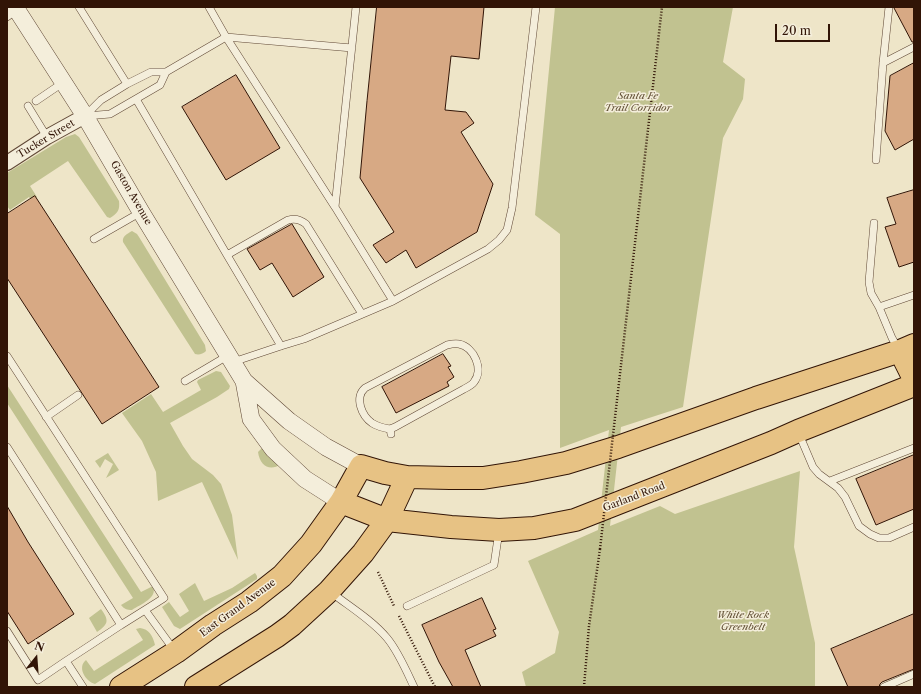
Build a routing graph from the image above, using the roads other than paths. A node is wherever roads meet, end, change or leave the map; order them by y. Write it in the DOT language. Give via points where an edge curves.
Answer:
graph roads {
  1 [pos="79,7"];
  2 [pos="209,7"];
  3 [pos="356,7"];
  4 [pos="536,7"];
  5 [pos="889,7"];
  6 [pos="13,11"];
  7 [pos="226,37"];
  8 [pos="914,47"];
  9 [pos="352,48"];
  10 [pos="883,63"];
  11 [pos="166,72"];
  12 [pos="64,82"];
  13 [pos="127,84"];
  14 [pos="136,99"];
  15 [pos="36,101"];
  16 [pos="28,106"];
  17 [pos="85,116"];
  18 [pos="47,137"];
  19 [pos="876,160"];
  20 [pos="7,163"];
  21 [pos="335,207"];
  22 [pos="141,212"];
  23 [pos="874,223"];
  24 [pos="94,239"];
  25 [pos="227,255"];
  26 [pos="914,295"];
  27 [pos="393,301"];
  28 [pos="879,307"];
  29 [pos="362,314"];
  30 [pos="281,346"];
  31 [pos="907,348"];
  32 [pos="7,356"];
  33 [pos="231,359"];
  34 [pos="914,379"];
  35 [pos="186,381"];
  36 [pos="244,381"];
  37 [pos="914,385"];
  38 [pos="78,395"];
  39 [pos="46,417"];
  40 [pos="390,431"];
  41 [pos="798,431"];
  42 [pos="7,447"];
  43 [pos="914,448"];
  44 [pos="361,466"];
  45 [pos="407,477"];
  46 [pos="830,481"];
  47 [pos="341,502"];
  48 [pos="387,520"];
  49 [pos="914,527"];
  50 [pos="499,530"];
  51 [pos="329,591"];
  52 [pos="407,606"];
  53 [pos="145,610"];
  54 [pos="121,624"];
  55 [pos="7,632"];
  56 [pos="176,652"];
  57 [pos="66,661"];
  58 [pos="914,674"];
  59 [pos="82,687"];
  60 [pos="120,687"];
  61 [pos="196,687"];
  62 [pos="414,687"];
  63 [pos="884,687"];
  1 -- 13 [label="lane"];
  2 -- 7 [label="lane"];
  3 -- 9 [label="lane"];
  4 -- 27 [label="lane" via="512,208 507,230 488,249"];
  5 -- 10 [label="lane"];
  6 -- 12 [label="street, Gaston Avenue"];
  7 -- 9 [label="lane"];
  7 -- 11 [label="lane"];
  7 -- 21 [label="lane"];
  8 -- 10 [label="lane"];
  9 -- 21 [label="lane"];
  10 -- 19 [label="lane"];
  11 -- 13 [label="lane" via="151,72"];
  11 -- 14 [label="lane" via="160,85"];
  12 -- 15 [label="lane"];
  12 -- 17 [label="street, Gaston Avenue"];
  13 -- 17 [label="lane" via="101,100"];
  14 -- 17 [label="lane" via="110,114"];
  14 -- 25 [label="lane"];
  16 -- 18 [label="lane"];
  17 -- 18 [label="street, Tucker Street"];
  17 -- 22 [label="street, Gaston Avenue"];
  18 -- 20 [label="street, Tucker Street"];
  21 -- 27 [label="lane"];
  22 -- 24 [label="lane"];
  22 -- 33 [label="street, Gaston Avenue"];
  23 -- 28 [label="lane" via="869,282 871,293"];
  25 -- 29 [label="lane" via="288,220 302,221"];
  25 -- 30 [label="lane"];
  26 -- 28 [label="lane"];
  27 -- 29 [label="lane"];
  28 -- 31 [label="lane" via="892,338"];
  29 -- 30 [label="lane"];
  30 -- 33 [label="lane"];
  31 -- 34 [label="main road"];
  31 -- 45 [label="main road" via="566,463 483,478"];
  32 -- 39 [label="lane"];
  33 -- 35 [label="lane"];
  33 -- 36 [label="street, Gaston Avenue"];
  36 -- 44 [label="street, Gaston Avenue" via="288,421 326,447"];
  36 -- 47 [label="street, Gaston Avenue" via="251,420 273,449 305,479"];
  37 -- 41 [label="main road, Garland Road"];
  38 -- 39 [label="lane"];
  39 -- 53 [label="lane" via="164,598"];
  40 -- 40 [label="lane" via="474,382 478,366 468,348 460,344 447,345 361,391 359,403 363,413 371,422"];
  41 -- 46 [label="lane" via="813,467"];
  41 -- 50 [label="main road, Garland Road" via="575,520 534,528"];
  42 -- 54 [label="lane"];
  43 -- 46 [label="lane"];
  44 -- 45 [label="main road"];
  44 -- 47 [label="main road, East Grand Avenue"];
  45 -- 48 [label="main road"];
  46 -- 49 [label="lane" via="845,497 859,526 870,534 879,538 889,538"];
  47 -- 48 [label="main road, Garland Road"];
  47 -- 56 [label="main road, East Grand Avenue" via="311,544 282,576"];
  48 -- 50 [label="main road, Garland Road"];
  48 -- 51 [label="main road" via="363,553"];
  50 -- 52 [label="lane" via="494,565"];
  51 -- 61 [label="main road" via="277,636"];
  51 -- 62 [label="lane" via="388,638"];
  53 -- 54 [label="lane"];
  53 -- 56 [label="lane"];
  54 -- 57 [label="lane"];
  55 -- 57 [label="lane" via="38,680"];
  56 -- 60 [label="main road, East Grand Avenue"];
  57 -- 59 [label="lane"];
  58 -- 63 [label="lane"];
}
